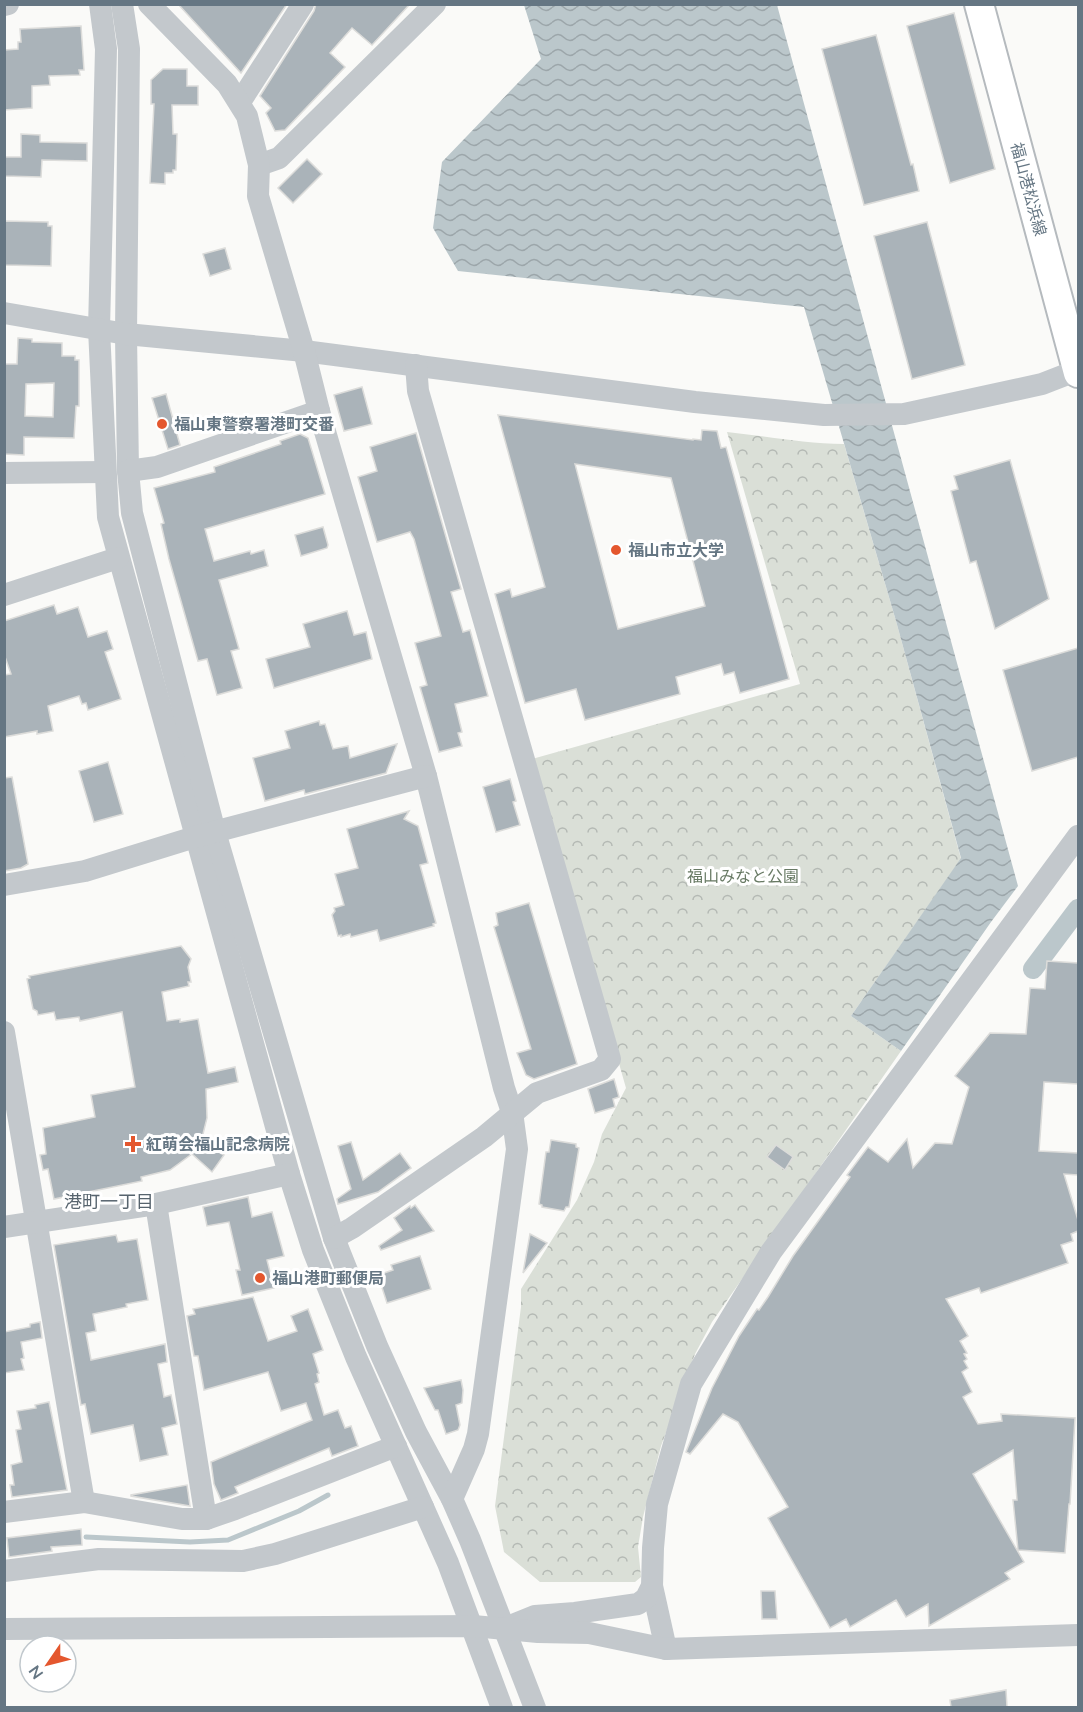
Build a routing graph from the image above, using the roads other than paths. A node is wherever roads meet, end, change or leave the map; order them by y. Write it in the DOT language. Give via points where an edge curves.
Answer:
graph roads {
  1 [pos="100,4"];
  2 [pos="122,4"];
  3 [pos="149,4"];
  4 [pos="303,4"];
  5 [pos="435,4"];
  6 [pos="979,4"];
  7 [pos="240,102"];
  8 [pos="259,165"];
  9 [pos="4,313"];
  10 [pos="99,329"];
  11 [pos="126,334"];
  12 [pos="304,351"];
  13 [pos="416,365"];
  14 [pos="1078,371"];
  15 [pos="319,411"];
  16 [pos="128,471"];
  17 [pos="105,472"];
  18 [pos="4,473"];
  19 [pos="118,558"];
  20 [pos="4,595"];
  21 [pos="426,776"];
  22 [pos="205,835"];
  23 [pos="1078,836"];
  24 [pos="4,885"];
  25 [pos="4,1032"];
  26 [pos="512,1112"];
  27 [pos="288,1174"];
  28 [pos="156,1204"];
  29 [pos="36,1223"];
  30 [pos="4,1227"];
  31 [pos="334,1238"];
  32 [pos="396,1446"];
  33 [pos="452,1499"];
  34 [pos="84,1502"];
  35 [pos="423,1507"];
  36 [pos="4,1512"];
  37 [pos="207,1519"];
  38 [pos="4,1570"];
  39 [pos="652,1586"];
  40 [pos="473,1626"];
  41 [pos="504,1628"];
  42 [pos="4,1629"];
  43 [pos="1078,1635"];
  44 [pos="666,1648"];
  45 [pos="502,1707"];
  46 [pos="535,1707"];
  1 -- 10 [label="street" via="106,49"];
  2 -- 11 [label="street" via="129,49"];
  3 -- 7 [label="street"];
  4 -- 7 [label="street"];
  5 -- 8 [label="street" via="279,158"];
  6 -- 14 [label="main road, 福山港松浜線"];
  7 -- 8 [label="street"];
  8 -- 12 [label="street" via="258,196"];
  9 -- 10 [label="street"];
  10 -- 11 [label="street"];
  10 -- 17 [label="street"];
  11 -- 12 [label="street"];
  11 -- 16 [label="street"];
  12 -- 13 [label="street"];
  12 -- 15 [label="street"];
  13 -- 14 [label="street" via="824,415 904,414 1042,384"];
  13 -- 26 [label="street" via="421,402 610,1059 602,1070 537,1093"];
  15 -- 16 [label="street" via="157,467"];
  15 -- 21 [label="street"];
  16 -- 22 [label="street" via="132,513"];
  17 -- 18 [label="street"];
  17 -- 19 [label="street" via="108,518"];
  19 -- 20 [label="street"];
  19 -- 22 [label="street"];
  21 -- 22 [label="street"];
  21 -- 26 [label="street"];
  22 -- 24 [label="street" via="85,871"];
  22 -- 27 [label="street"];
  22 -- 31 [label="street"];
  23 -- 39 [label="street" via="771,1252 692,1384 657,1503"];
  25 -- 29 [label="street"];
  26 -- 31 [label="street" via="484,1137"];
  26 -- 33 [label="street" via="517,1149 478,1434"];
  27 -- 28 [label="street"];
  27 -- 32 [label="street" via="313,1251"];
  28 -- 29 [label="street"];
  28 -- 37 [label="street"];
  29 -- 30 [label="street"];
  29 -- 34 [label="street"];
  31 -- 33 [label="street" via="376,1346"];
  32 -- 35 [label="street"];
  32 -- 37 [label="street"];
  33 -- 41 [label="street"];
  34 -- 36 [label="street"];
  34 -- 37 [label="street" via="182,1519"];
  35 -- 38 [label="street" via="243,1562 99,1559"];
  35 -- 40 [label="street"];
  39 -- 41 [label="street" via="638,1604 535,1616"];
  39 -- 44 [label="street"];
  40 -- 41 [label="street"];
  40 -- 42 [label="street"];
  40 -- 45 [label="street"];
  41 -- 44 [label="street" via="589,1633"];
  41 -- 46 [label="street"];
  43 -- 44 [label="street"];
}
